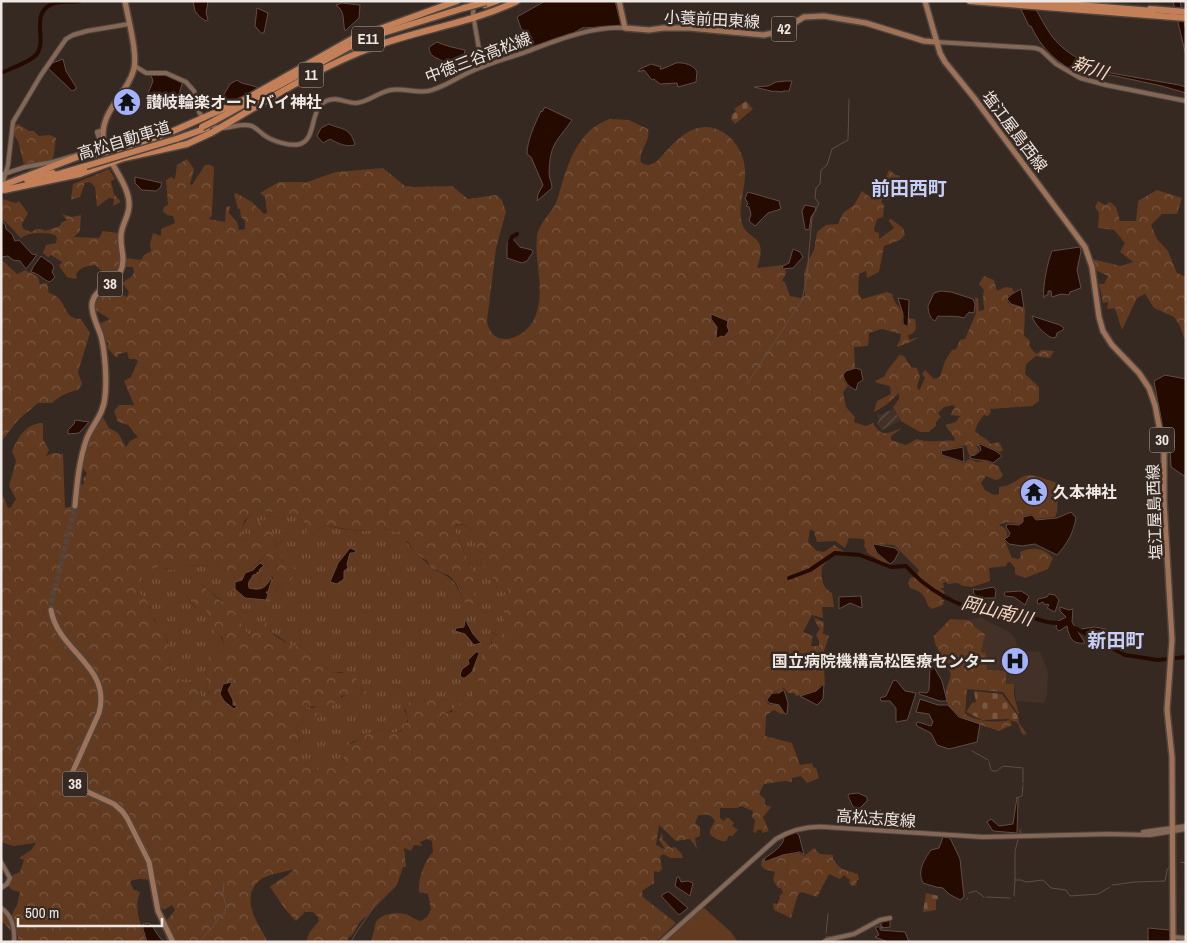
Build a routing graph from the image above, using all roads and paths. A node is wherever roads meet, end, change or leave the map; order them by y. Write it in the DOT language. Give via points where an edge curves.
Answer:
graph roads {
  1 [pos="125,1"];
  2 [pos="457,1"];
  3 [pos="474,1"];
  4 [pos="497,1"];
  5 [pos="517,1"];
  6 [pos="619,1"];
  7 [pos="926,1"];
  8 [pos="970,1"];
  9 [pos="991,1"];
  10 [pos="1027,1"];
  11 [pos="1047,1"];
  12 [pos="486,3"];
  13 [pos="1174,14"];
  14 [pos="1185,15"];
  15 [pos="474,19"];
  16 [pos="129,24"];
  17 [pos="625,28"];
  18 [pos="937,42"];
  19 [pos="135,66"];
  20 [pos="482,67"];
  21 [pos="1186,101"];
  22 [pos="203,118"];
  23 [pos="217,124"];
  24 [pos="104,130"];
  25 [pos="107,152"];
  26 [pos="112,162"];
  27 [pos="3,174"];
  28 [pos="3,188"];
  29 [pos="75,506"];
  30 [pos="51,610"];
  31 [pos="1186,828"];
  32 [pos="1173,830"];
  33 [pos="1,862"];
  34 [pos="1,888"];
  35 [pos="1,908"];
  36 [pos="890,918"];
  37 [pos="1186,938"];
  38 [pos="1173,939"];
  39 [pos="14,942"];
  40 [pos="173,942"];
  41 [pos="661,942"];
  42 [pos="824,942"];
  1 -- 16 [label="main road"];
  2 -- 22 [label="highway, 11" via="342,43 246,99"];
  3 -- 15 [label="main road"];
  4 -- 12 [label="highway, 高松自動車道 / E11"];
  5 -- 15 [label="highway, 11"];
  6 -- 17 [label="main road"];
  7 -- 18 [label="main road, 塩江屋島西線 / 30"];
  8 -- 13 [label="highway"];
  9 -- 14 [label="highway"];
  10 -- 14 [label="highway"];
  11 -- 13 [label="highway"];
  12 -- 23 [label="highway, 高松自動車道 / E11, bridge" via="383,33 347,48"];
  13 -- 14 [label="highway"];
  15 -- 20 [label="main road"];
  15 -- 23 [label="highway, 11" via="376,44"];
  16 -- 19 [label="main road"];
  16 -- 27 [label="main road" via="87,31 66,39 13,122 9,157"];
  17 -- 18 [label="main road, 小蓑前田東線 / 42" via="689,28 764,36 804,17 824,16"];
  17 -- 20 [label="main road, 中徳三谷高松線" via="583,33"];
  18 -- 21 [label="main road" via="1039,49 1080,78"];
  18 -- 32 [label="main road, 塩江屋島西線 / 30" via="944,62 1084,245 1105,336 1142,376 1155,405 1165,463 1164,501 1172,640 1168,716"];
  19 -- 22 [label="main road" via="146,73 166,73 186,82 194,91 198,112"];
  19 -- 24 [label="main road, 38" via="106,118"];
  20 -- 23 [label="main road, 中徳三谷高松線" via="428,91 388,90 360,102 326,101 318,108 309,136 299,144 267,137 247,125"];
  22 -- 23 [label="main road" via="210,125"];
  22 -- 25 [label="highway, 11" via="138,144"];
  23 -- 26 [label="highway, 11" via="206,136 187,144"];
  23 -- 28 [label="highway, 高松自動車道 / E11, bridge"];
  24 -- 25 [label="main road, 38"];
  24 -- 27 [label="main road" via="97,132 101,144 97,148"];
  25 -- 26 [label="main road, 38"];
  25 -- 28 [label="highway" via="77,157"];
  26 -- 28 [label="highway" via="80,174"];
  26 -- 29 [label="main road, 38" via="126,191 129,207 121,234 122,269 96,294 92,304 103,345 105,396 84,448"];
  27 -- 28 [label="main road"];
  30 -- 40 [label="main road, 38" via="61,636 94,672 101,690 102,703 73,771 74,780 80,789 118,807 127,818 149,862 158,911"];
  31 -- 32 [label="main road, 高松志度線"];
  32 -- 38 [label="main road, 塩江屋島西線 / 30"];
  32 -- 41 [label="main road, 高松志度線" via="983,837 824,826 802,828 776,839"];
  33 -- 34 [label="main road" via="10,878"];
  35 -- 39 [label="main road" via="11,920"];
  36 -- 42 [label="main road" via="858,933"];
  37 -- 38 [label="main road"];
}
